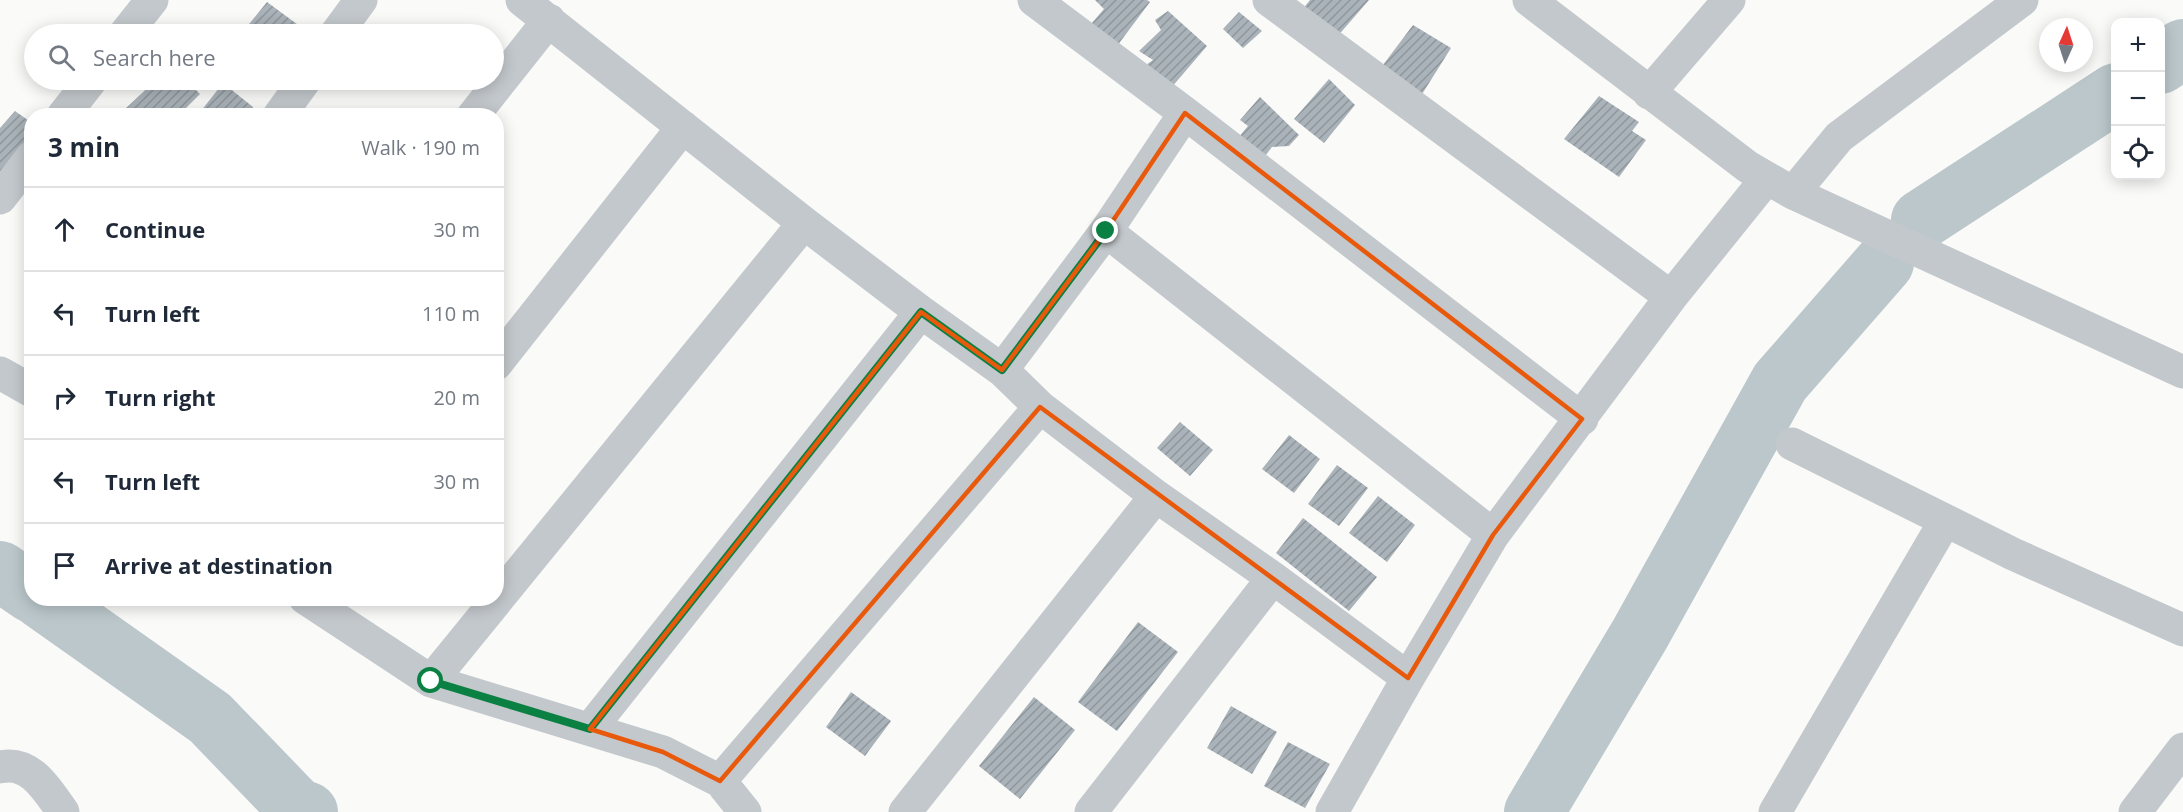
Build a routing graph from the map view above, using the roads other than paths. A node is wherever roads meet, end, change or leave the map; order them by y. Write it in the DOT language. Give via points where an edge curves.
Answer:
graph roads {
  1 [pos="152,0"];
  2 [pos="361,0"];
  3 [pos="522,0"];
  4 [pos="1034,0"];
  5 [pos="1269,0"];
  6 [pos="1529,0"];
  7 [pos="1729,0"];
  8 [pos="2022,0"];
  9 [pos="549,20"];
  10 [pos="133,24"];
  11 [pos="343,24"];
  12 [pos="504,77"];
  13 [pos="83,90"];
  14 [pos="298,90"];
  15 [pos="494,90"];
  16 [pos="1649,93"];
  17 [pos="69,108"];
  18 [pos="285,108"];
  19 [pos="479,108"];
  20 [pos="1185,113"];
  21 [pos="683,127"];
  22 [pos="24,167"];
  23 [pos="1780,185"];
  24 [pos="0,198"];
  25 [pos="804,223"];
  26 [pos="1106,231"];
  27 [pos="1671,297"];
  28 [pos="921,312"];
  29 [pos="504,353"];
  30 [pos="1002,370"];
  31 [pos="2183,372"];
  32 [pos="0,373"];
  33 [pos="24,386"];
  34 [pos="1040,407"];
  35 [pos="1582,419"];
  36 [pos="1792,444"];
  37 [pos="1156,496"];
  38 [pos="1945,521"];
  39 [pos="1493,535"];
  40 [pos="1273,578"];
  41 [pos="504,591"];
  42 [pos="318,606"];
  43 [pos="492,606"];
  44 [pos="2183,630"];
  45 [pos="1408,678"];
  46 [pos="431,681"];
  47 [pos="590,729"];
  48 [pos="2183,749"];
  49 [pos="0,767"];
  50 [pos="720,781"];
  51 [pos="63,812"];
  52 [pos="744,812"];
  53 [pos="905,812"];
  54 [pos="1091,812"];
  55 [pos="1332,812"];
  56 [pos="1775,812"];
  57 [pos="2135,812"];
  1 -- 10 [label="street"];
  2 -- 11 [label="street"];
  3 -- 9 [label="street"];
  4 -- 20 [label="street"];
  5 -- 27 [label="street"];
  6 -- 16 [label="street"];
  7 -- 16 [label="street"];
  8 -- 23 [label="street"];
  9 -- 12 [label="street"];
  9 -- 21 [label="street"];
  13 -- 17 [label="street"];
  14 -- 18 [label="street"];
  15 -- 19 [label="street"];
  16 -- 23 [label="street" via="1748,167"];
  20 -- 26 [label="street"];
  20 -- 35 [label="street"];
  21 -- 25 [label="street"];
  21 -- 29 [label="street"];
  22 -- 24 [label="street"];
  23 -- 27 [label="street"];
  23 -- 31 [label="street"];
  25 -- 28 [label="street"];
  25 -- 41 [label="street"];
  26 -- 30 [label="street"];
  26 -- 39 [label="street"];
  27 -- 35 [label="street"];
  28 -- 30 [label="street"];
  28 -- 47 [label="street"];
  30 -- 34 [label="street"];
  32 -- 33 [label="street"];
  34 -- 37 [label="street"];
  34 -- 50 [label="street"];
  35 -- 39 [label="street"];
  36 -- 38 [label="street"];
  37 -- 40 [label="street"];
  37 -- 53 [label="street"];
  38 -- 44 [label="street"];
  38 -- 56 [label="street"];
  39 -- 45 [label="street"];
  40 -- 45 [label="street"];
  40 -- 54 [label="street"];
  42 -- 46 [label="street"];
  43 -- 46 [label="street"];
  45 -- 55 [label="street"];
  46 -- 47 [label="street"];
  47 -- 50 [label="street" via="663,752"];
  48 -- 57 [label="street"];
  49 -- 51 [label="street" via="17,765 25,769"];
  50 -- 52 [label="street"];
}
